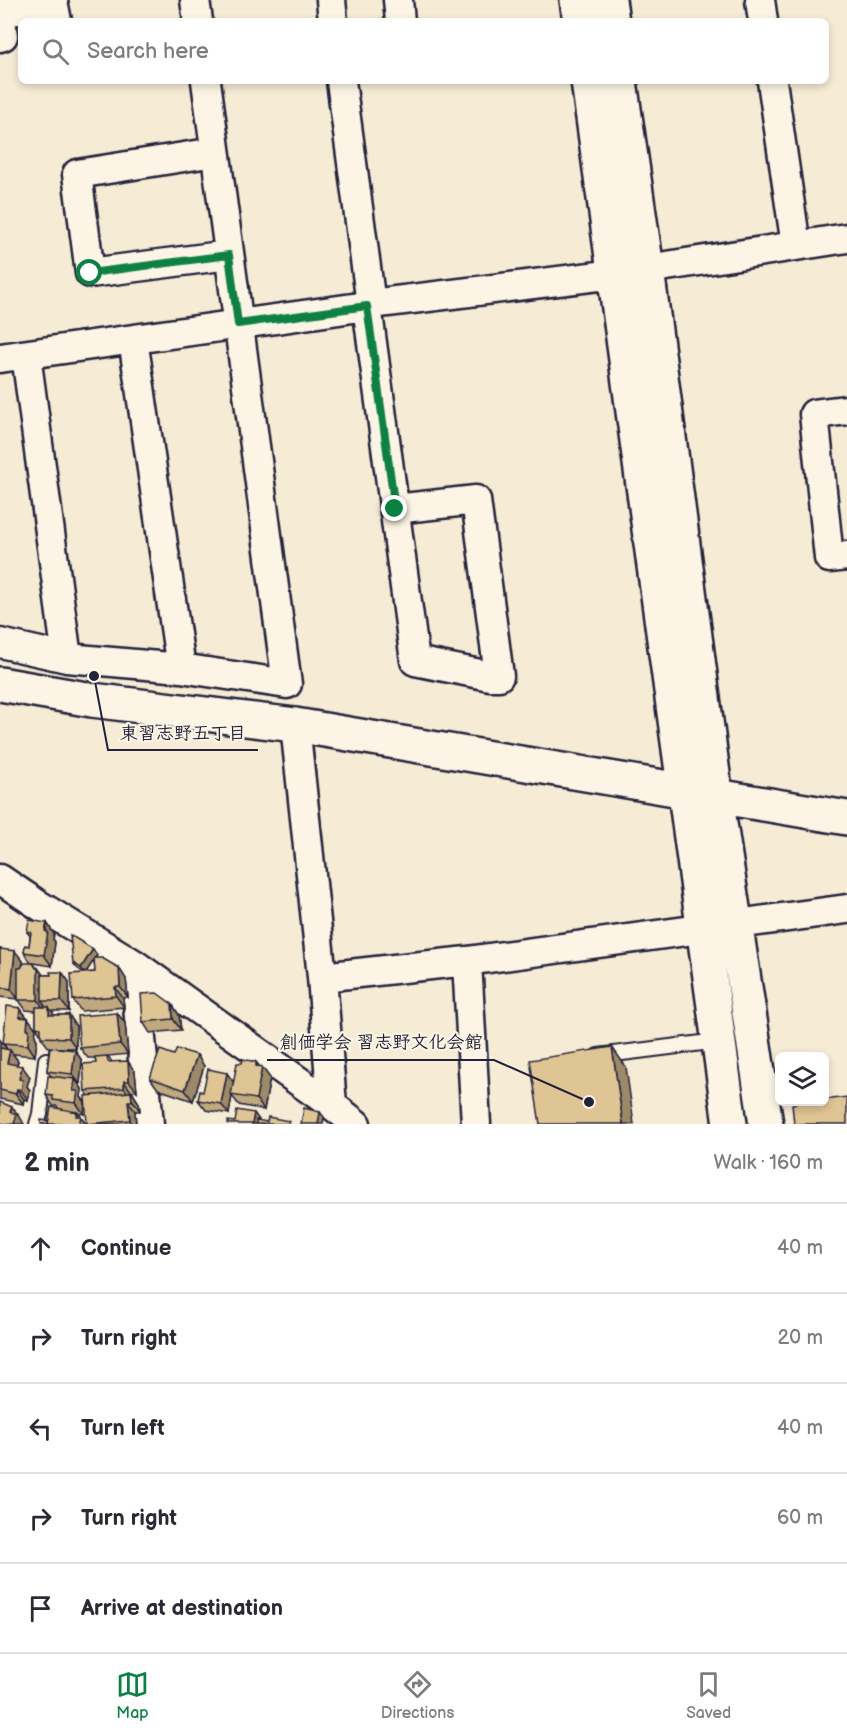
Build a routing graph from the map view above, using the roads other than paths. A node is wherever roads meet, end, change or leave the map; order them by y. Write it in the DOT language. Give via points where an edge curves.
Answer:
graph roads {
  1 [pos="195,0"];
  2 [pos="331,0"];
  3 [pos="398,0"];
  4 [pos="577,0"];
  5 [pos="609,0"];
  6 [pos="760,0"];
  7 [pos="0,11"];
  8 [pos="56,18"];
  9 [pos="198,18"];
  10 [pos="333,18"];
  11 [pos="400,18"];
  12 [pos="580,18"];
  13 [pos="612,18"];
  14 [pos="763,18"];
  15 [pos="0,37"];
  16 [pos="206,84"];
  17 [pos="341,84"];
  18 [pos="588,84"];
  19 [pos="620,84"];
  20 [pos="772,84"];
  21 [pos="215,152"];
  22 [pos="847,238"];
  23 [pos="796,246"];
  24 [pos="229,255"];
  25 [pos="647,269"];
  26 [pos="615,274"];
  27 [pos="369,305"];
  28 [pos="238,324"];
  29 [pos="134,339"];
  30 [pos="13,356"];
  31 [pos="847,410"];
  32 [pos="395,509"];
  33 [pos="847,556"];
  34 [pos="0,643"];
  35 [pos="67,658"];
  36 [pos="181,668"];
  37 [pos="0,684"];
  38 [pos="295,725"];
  39 [pos="700,794"];
  40 [pos="847,818"];
  41 [pos="0,879"];
  42 [pos="847,909"];
  43 [pos="720,926"];
  44 [pos="467,961"];
  45 [pos="134,964"];
  46 [pos="322,977"];
  47 [pos="718,1041"];
  48 [pos="587,1057"];
  49 [pos="46,1060"];
  50 [pos="332,1106"];
  51 [pos="37,1124"];
  52 [pos="149,1124"];
  53 [pos="356,1124"];
  54 [pos="476,1124"];
  55 [pos="730,1124"];
  56 [pos="766,1124"];
  1 -- 9 [label="street"];
  2 -- 10 [label="street"];
  3 -- 11 [label="street"];
  4 -- 12 [label="street"];
  5 -- 13 [label="street"];
  6 -- 14 [label="street"];
  7 -- 8 [label="street" via="54,6"];
  7 -- 15 [label="street"];
  16 -- 21 [label="street"];
  17 -- 27 [label="street"];
  18 -- 26 [label="street"];
  19 -- 25 [label="street"];
  20 -- 23 [label="street"];
  21 -- 24 [label="street"];
  21 -- 24 [label="street" via="77,174 90,273"];
  22 -- 23 [label="street"];
  23 -- 25 [label="street"];
  24 -- 28 [label="street"];
  25 -- 26 [label="street"];
  25 -- 39 [label="street"];
  26 -- 27 [label="street"];
  26 -- 39 [label="street"];
  27 -- 28 [label="street"];
  27 -- 32 [label="street"];
  28 -- 29 [label="street"];
  28 -- 36 [label="street" via="286,684"];
  29 -- 30 [label="street"];
  29 -- 36 [label="street"];
  30 -- 35 [label="street"];
  31 -- 33 [label="street" via="814,414 830,558"];
  32 -- 32 [label="street" via="416,661 499,676 476,500"];
  34 -- 35 [label="street"];
  35 -- 36 [label="street"];
  37 -- 38 [label="street" via="92,700"];
  38 -- 39 [label="street"];
  38 -- 46 [label="street"];
  39 -- 40 [label="street"];
  39 -- 43 [label="street"];
  41 -- 45 [label="street"];
  42 -- 43 [label="street"];
  43 -- 44 [label="street"];
  43 -- 47 [label="street"];
  43 -- 56 [label="street"];
  44 -- 46 [label="street"];
  44 -- 54 [label="street"];
  45 -- 50 [label="street"];
  45 -- 52 [label="street"];
  46 -- 50 [label="street"];
  47 -- 48 [label="lane"];
  47 -- 55 [label="street"];
  49 -- 51 [label="lane"];
  50 -- 53 [label="street"];
}
